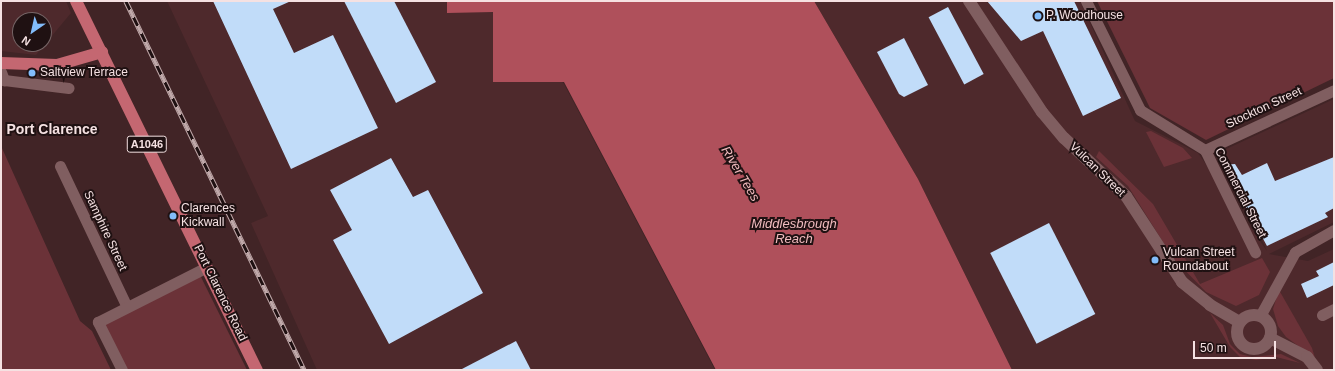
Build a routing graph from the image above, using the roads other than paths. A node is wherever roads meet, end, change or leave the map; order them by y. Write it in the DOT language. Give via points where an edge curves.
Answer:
graph roads {
  1 [pos="76,1"];
  2 [pos="968,1"];
  3 [pos="1086,1"];
  4 [pos="102,52"];
  5 [pos="1,63"];
  6 [pos="1,72"];
  7 [pos="69,88"];
  8 [pos="1334,90"];
  9 [pos="1205,150"];
  10 [pos="60,166"];
  11 [pos="1334,230"];
  12 [pos="1255,252"];
  13 [pos="207,267"];
  14 [pos="127,307"];
  15 [pos="1334,309"];
  16 [pos="1322,315"];
  17 [pos="1260,316"];
  18 [pos="1240,322"];
  19 [pos="1270,338"];
  20 [pos="122,370"];
  21 [pos="257,370"];
  22 [pos="1317,370"];
  1 -- 4 [label="main road, Port Clarence Road"];
  2 -- 18 [label="street, Vulcan Street" via="1042,112 1064,138 1126,196 1182,282 1210,304"];
  3 -- 9 [label="street, Commercial Street" via="1140,110"];
  4 -- 5 [label="main road" via="57,65"];
  4 -- 13 [label="main road, Port Clarence Road / A1046"];
  6 -- 7 [label="street" via="4,80"];
  8 -- 9 [label="street, Stockton Street"];
  9 -- 12 [label="street, Commercial Street"];
  10 -- 14 [label="street, Samphire Street"];
  11 -- 17 [label="street" via="1295,252"];
  13 -- 14 [label="street"];
  13 -- 21 [label="main road, Port Clarence Road / A1046"];
  14 -- 20 [label="street" via="98,322"];
  15 -- 16 [label="street"];
  17 -- 18 [label="street" via="1249,316"];
  17 -- 19 [label="street" via="1270,328"];
  18 -- 19 [label="street" via="1238,338 1246,347 1257,349"];
  19 -- 22 [label="street" via="1307,357"];
}
